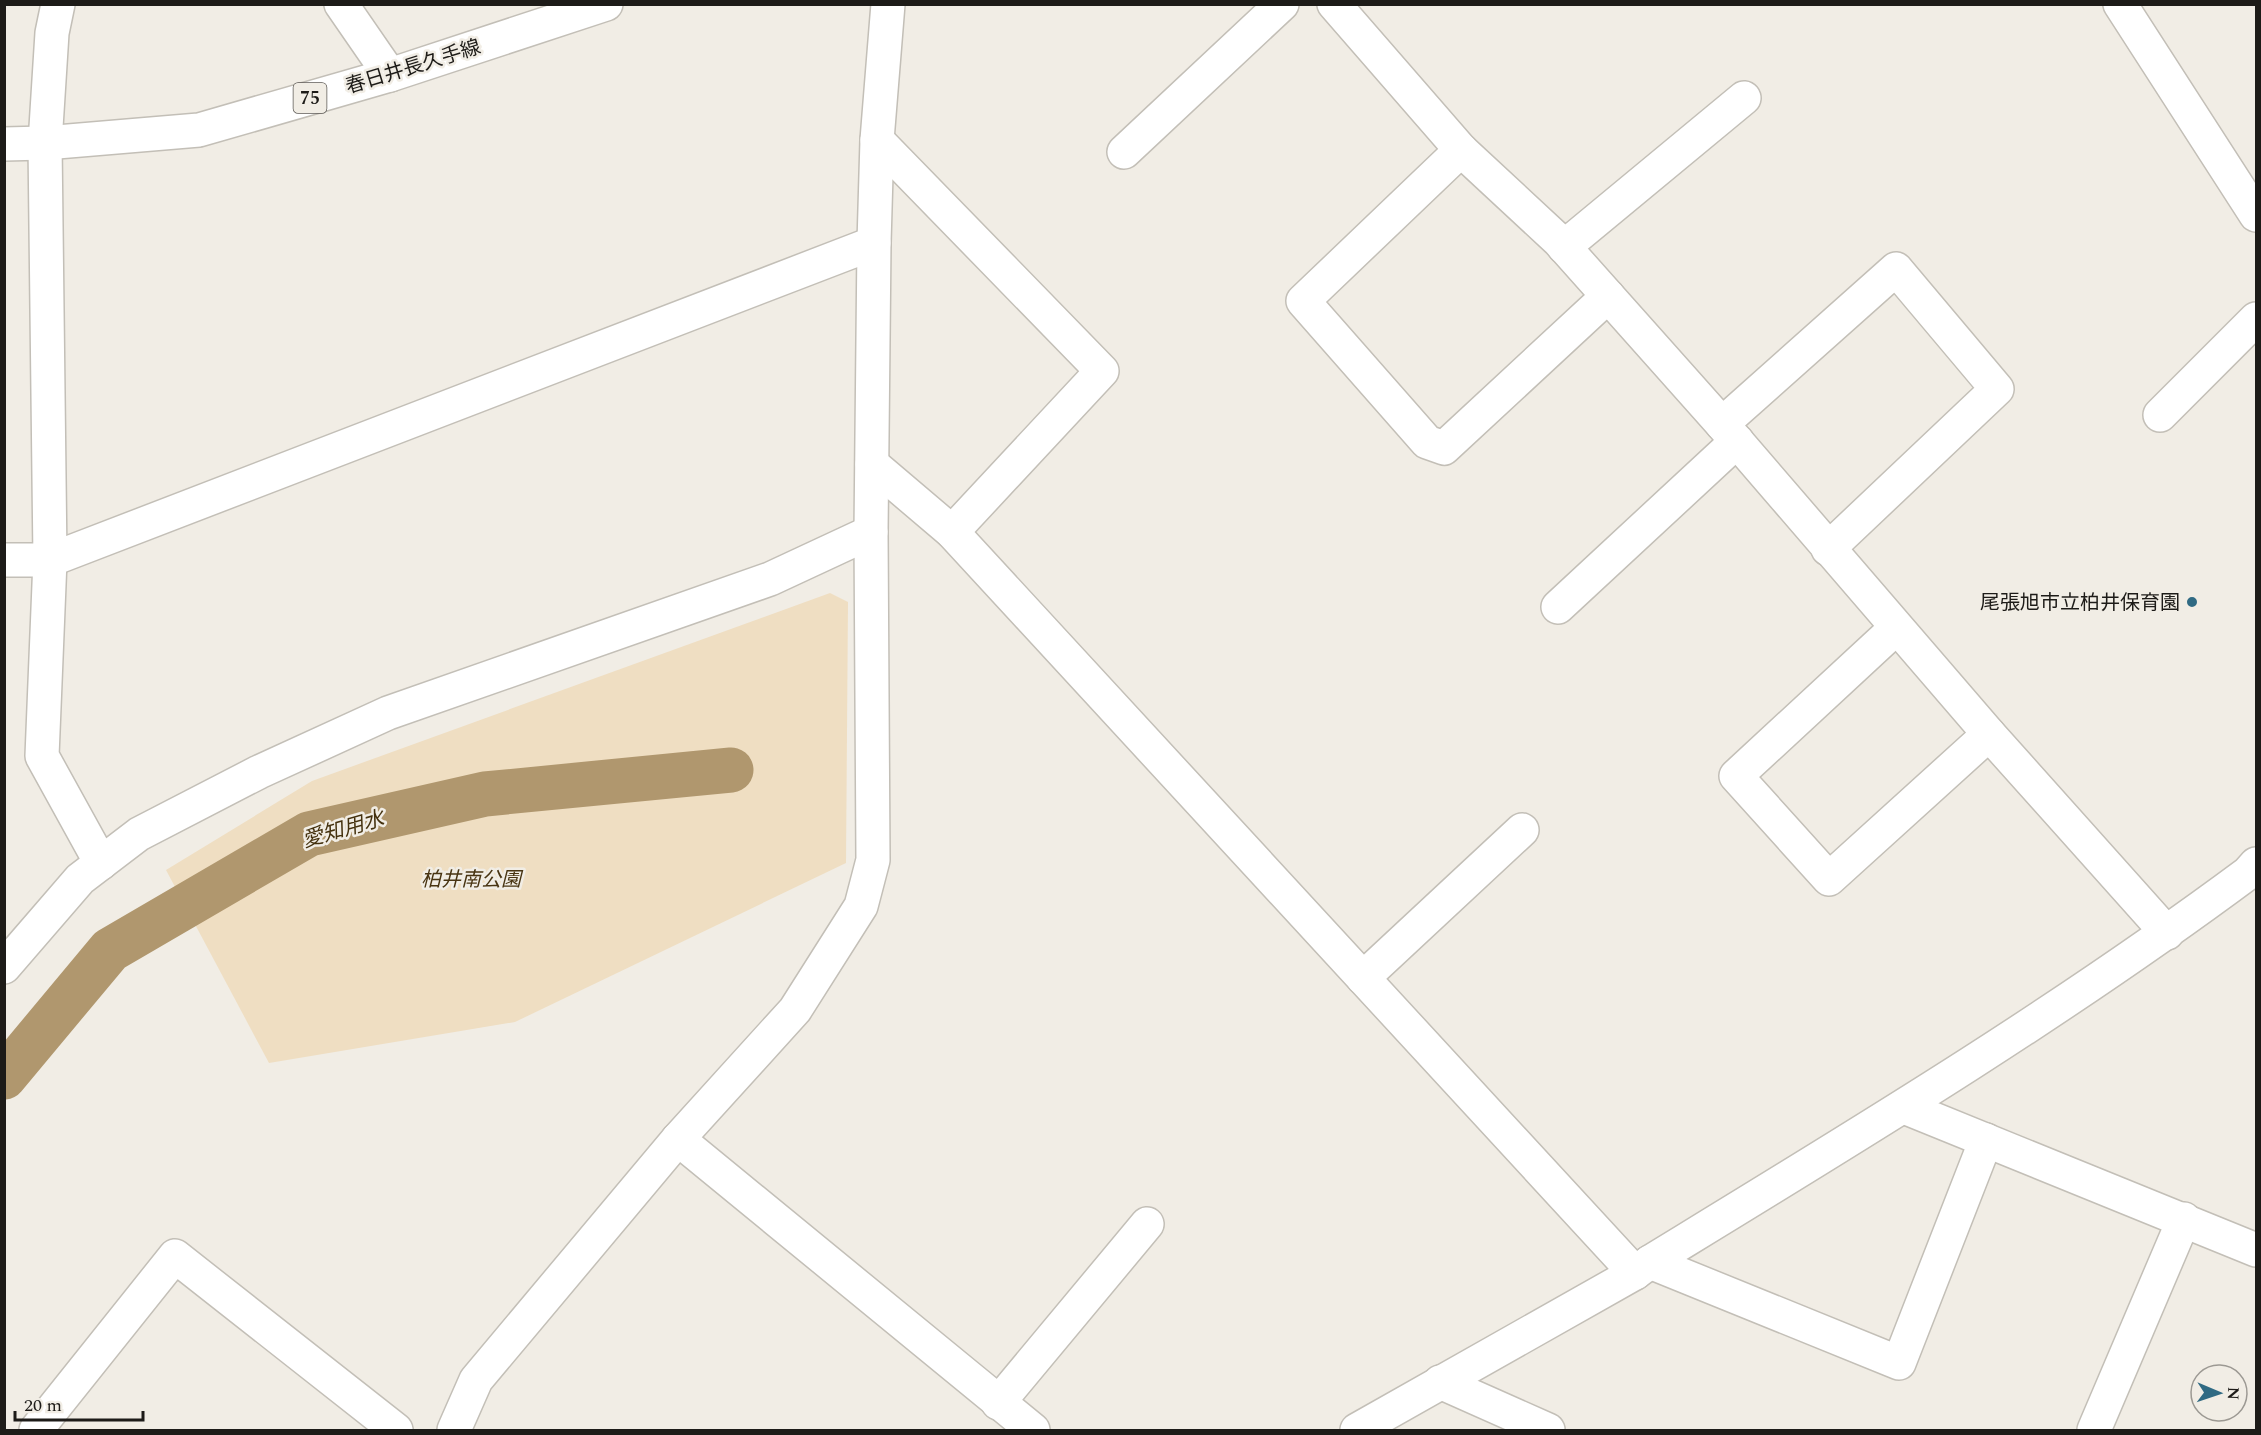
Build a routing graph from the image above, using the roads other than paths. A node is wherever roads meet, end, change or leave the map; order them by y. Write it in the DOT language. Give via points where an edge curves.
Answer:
graph roads {
  1 [pos="58,4"];
  2 [pos="341,4"];
  3 [pos="606,4"];
  4 [pos="888,4"];
  5 [pos="1282,4"];
  6 [pos="1334,4"];
  7 [pos="2120,4"];
  8 [pos="390,75"];
  9 [pos="1744,98"];
  10 [pos="877,140"];
  11 [pos="45,143"];
  12 [pos="4,144"];
  13 [pos="1461,150"];
  14 [pos="1124,152"];
  15 [pos="2256,215"];
  16 [pos="874,243"];
  17 [pos="1564,247"];
  18 [pos="1608,296"];
  19 [pos="2256,320"];
  20 [pos="2160,415"];
  21 [pos="1729,433"];
  22 [pos="872,464"];
  23 [pos="871,532"];
  24 [pos="952,532"];
  25 [pos="1828,549"];
  26 [pos="4,560"];
  27 [pos="50,560"];
  28 [pos="1558,607"];
  29 [pos="1896,628"];
  30 [pos="1989,734"];
  31 [pos="1522,830"];
  32 [pos="101,863"];
  33 [pos="2254,871"];
  34 [pos="2167,933"];
  35 [pos="4,967"];
  36 [pos="1363,978"];
  37 [pos="1904,1107"];
  38 [pos="678,1139"];
  39 [pos="1986,1140"];
  40 [pos="2184,1219"];
  41 [pos="1147,1224"];
  42 [pos="2256,1250"];
  43 [pos="1642,1267"];
  44 [pos="1440,1382"];
  45 [pos="998,1403"];
  46 [pos="36,1431"];
  47 [pos="396,1431"];
  48 [pos="454,1431"];
  49 [pos="1032,1431"];
  50 [pos="1357,1431"];
  51 [pos="1548,1431"];
  52 [pos="2094,1431"];
  1 -- 11 [label="street" via="52,33"];
  2 -- 8 [label="street"];
  3 -- 8 [label="street, 春日井長久手線 / 75"];
  4 -- 10 [label="street"];
  5 -- 14 [label="street"];
  6 -- 13 [label="street"];
  7 -- 15 [label="street"];
  8 -- 11 [label="street, 春日井長久手線 / 75" via="199,130"];
  9 -- 17 [label="street"];
  10 -- 16 [label="street"];
  10 -- 24 [label="street" via="1102,371"];
  11 -- 12 [label="street, 春日井長久手線 / 75"];
  11 -- 27 [label="street"];
  13 -- 17 [label="street"];
  13 -- 18 [label="street" via="1304,301 1427,442 1444,448"];
  16 -- 22 [label="street"];
  16 -- 27 [label="street"];
  17 -- 18 [label="street"];
  18 -- 21 [label="street"];
  19 -- 20 [label="street"];
  21 -- 25 [label="street"];
  21 -- 25 [label="street" via="1896,269 1997,389"];
  21 -- 28 [label="street"];
  22 -- 23 [label="street"];
  22 -- 24 [label="street"];
  23 -- 32 [label="street" via="770,579 388,713 259,772 139,834"];
  23 -- 38 [label="street" via="873,860 861,906 795,1010"];
  24 -- 36 [label="street"];
  25 -- 29 [label="street"];
  26 -- 27 [label="street"];
  27 -- 32 [label="street" via="42,756"];
  29 -- 30 [label="street"];
  29 -- 30 [label="street" via="1736,777 1829,879"];
  30 -- 34 [label="street"];
  31 -- 36 [label="street"];
  32 -- 35 [label="street" via="80,879"];
  33 -- 34 [label="street"];
  34 -- 37 [label="street"];
  36 -- 43 [label="street"];
  37 -- 39 [label="street"];
  37 -- 43 [label="street"];
  38 -- 45 [label="street"];
  38 -- 48 [label="street" via="476,1380"];
  39 -- 40 [label="street"];
  39 -- 43 [label="street" via="1899,1362"];
  40 -- 42 [label="street"];
  40 -- 52 [label="street"];
  41 -- 45 [label="street"];
  43 -- 44 [label="street"];
  44 -- 50 [label="street"];
  44 -- 51 [label="street"];
  45 -- 49 [label="street"];
  46 -- 47 [label="street" via="176,1256"];
}
